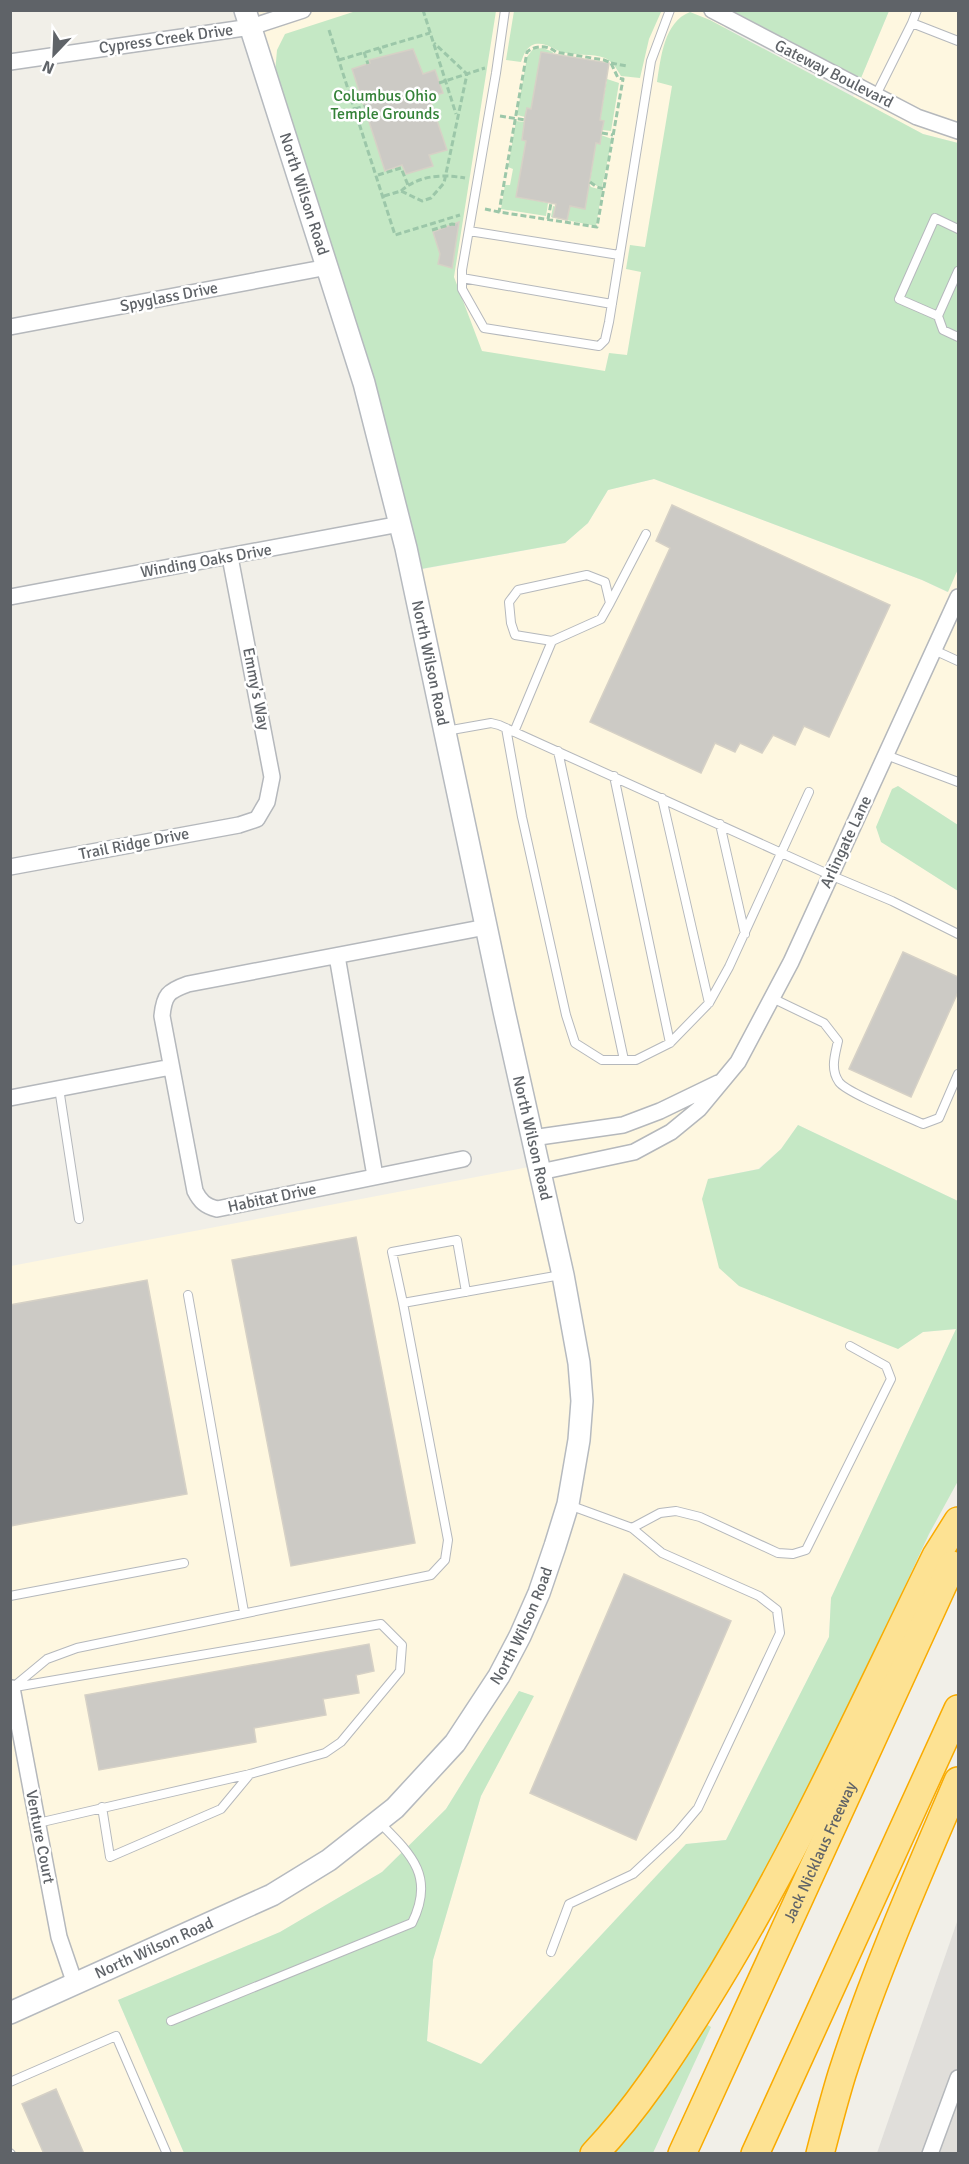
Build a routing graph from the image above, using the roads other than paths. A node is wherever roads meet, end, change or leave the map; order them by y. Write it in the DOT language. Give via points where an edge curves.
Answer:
graph roads {
  1 [pos="303,10"];
  2 [pos="505,10"];
  3 [pos="670,10"];
  4 [pos="917,10"];
  5 [pos="714,11"];
  6 [pos="248,19"];
  7 [pos="912,23"];
  8 [pos="958,40"];
  9 [pos="10,62"];
  10 [pos="876,95"];
  11 [pos="958,131"];
  12 [pos="958,229"];
  13 [pos="469,231"];
  14 [pos="619,255"];
  15 [pos="328,267"];
  16 [pos="958,271"];
  17 [pos="462,278"];
  18 [pos="612,304"];
  19 [pos="938,316"];
  20 [pos="10,327"];
  21 [pos="958,337"];
  22 [pos="400,524"];
  23 [pos="646,534"];
  24 [pos="230,557"];
  25 [pos="10,597"];
  26 [pos="958,597"];
  27 [pos="610,603"];
  28 [pos="552,641"];
  29 [pos="934,650"];
  30 [pos="958,661"];
  31 [pos="506,728"];
  32 [pos="445,732"];
  33 [pos="514,732"];
  34 [pos="558,751"];
  35 [pos="886,755"];
  36 [pos="614,776"];
  37 [pos="958,780"];
  38 [pos="809,792"];
  39 [pos="662,798"];
  40 [pos="257,819"];
  41 [pos="720,824"];
  42 [pos="782,852"];
  43 [pos="10,867"];
  44 [pos="830,875"];
  45 [pos="486,927"];
  46 [pos="745,934"];
  47 [pos="958,934"];
  48 [pos="337,956"];
  49 [pos="772,998"];
  50 [pos="709,1003"];
  51 [pos="670,1043"];
  52 [pos="624,1060"];
  53 [pos="171,1066"];
  54 [pos="958,1074"];
  55 [pos="723,1080"];
  56 [pos="59,1089"];
  57 [pos="10,1098"];
  58 [pos="532,1138"];
  59 [pos="463,1159"];
  60 [pos="540,1172"];
  61 [pos="375,1176"];
  62 [pos="79,1220"];
  63 [pos="563,1275"];
  64 [pos="466,1292"];
  65 [pos="188,1295"];
  66 [pos="403,1303"];
  67 [pos="850,1346"];
  68 [pos="567,1504"];
  69 [pos="958,1521"];
  70 [pos="632,1528"];
  71 [pos="958,1551"];
  72 [pos="184,1563"];
  73 [pos="10,1596"];
  74 [pos="243,1612"];
  75 [pos="11,1684"];
  76 [pos="958,1709"];
  77 [pos="250,1774"];
  78 [pos="958,1781"];
  79 [pos="102,1807"];
  80 [pos="379,1822"];
  81 [pos="38,1823"];
  82 [pos="551,1952"];
  83 [pos="75,1984"];
  84 [pos="10,2013"];
  85 [pos="171,2021"];
  86 [pos="958,2078"];
  87 [pos="10,2082"];
  88 [pos="167,2154"];
  89 [pos="594,2154"];
  90 [pos="682,2154"];
  91 [pos="754,2154"];
  92 [pos="820,2154"];
  93 [pos="930,2154"];
  1 -- 6 [label="street"];
  2 -- 13 [label="lane"];
  3 -- 14 [label="lane" via="651,61"];
  4 -- 7 [label="lane"];
  5 -- 10 [label="street, Gateway Boulevard"];
  6 -- 9 [label="street, Cypress Creek Drive"];
  6 -- 15 [label="main road, North Wilson Road"];
  7 -- 8 [label="lane"];
  7 -- 10 [label="lane"];
  10 -- 11 [label="street, Gateway Boulevard" via="917,117"];
  12 -- 19 [label="lane" via="935,218 899,299"];
  13 -- 14 [label="lane"];
  13 -- 17 [label="lane"];
  14 -- 18 [label="lane"];
  15 -- 20 [label="street, Spyglass Drive"];
  15 -- 22 [label="main road, North Wilson Road" via="364,383"];
  16 -- 19 [label="lane"];
  17 -- 18 [label="lane"];
  17 -- 18 [label="lane" via="462,289 484,328 599,346 605,340"];
  19 -- 21 [label="lane" via="943,330"];
  22 -- 24 [label="street, Winding Oaks Drive"];
  22 -- 32 [label="main road, North Wilson Road"];
  23 -- 27 [label="lane"];
  24 -- 25 [label="street, Winding Oaks Drive"];
  24 -- 40 [label="street, Emmy's Way" via="272,777 267,802"];
  26 -- 29 [label="street, Arlingate Lane"];
  27 -- 28 [label="lane" via="601,619"];
  27 -- 28 [label="lane" via="605,582 587,575 518,590 509,602 515,635"];
  28 -- 33 [label="lane"];
  29 -- 30 [label="lane"];
  29 -- 35 [label="street, Arlingate Lane"];
  31 -- 32 [label="lane" via="491,723"];
  31 -- 33 [label="lane"];
  31 -- 52 [label="lane" via="522,817 575,1043 602,1060"];
  32 -- 45 [label="main road, North Wilson Road"];
  33 -- 34 [label="lane"];
  34 -- 36 [label="lane"];
  34 -- 52 [label="lane"];
  35 -- 37 [label="lane"];
  35 -- 44 [label="street, Arlingate Lane"];
  36 -- 39 [label="lane"];
  36 -- 51 [label="lane"];
  38 -- 42 [label="lane"];
  39 -- 41 [label="lane"];
  39 -- 50 [label="lane"];
  40 -- 43 [label="street, Trail Ridge Drive"];
  41 -- 42 [label="lane"];
  41 -- 46 [label="lane"];
  42 -- 44 [label="lane"];
  42 -- 46 [label="lane"];
  44 -- 47 [label="lane"];
  44 -- 49 [label="street, Arlingate Lane"];
  45 -- 48 [label="street, Habitat Drive"];
  45 -- 58 [label="main road, North Wilson Road"];
  46 -- 50 [label="lane"];
  48 -- 53 [label="street, Habitat Drive" via="173,989 164,1001 162,1016"];
  48 -- 61 [label="street"];
  49 -- 54 [label="lane" via="824,1023 838,1041 833,1066 839,1083 923,1124 939,1118"];
  49 -- 55 [label="street, Arlingate Lane" via="738,1062"];
  50 -- 51 [label="lane"];
  51 -- 52 [label="lane" via="636,1060"];
  53 -- 56 [label="street"];
  53 -- 61 [label="street, Habitat Drive" via="195,1191 207,1206 217,1209"];
  55 -- 58 [label="street, Arlingate Lane" via="623,1125"];
  55 -- 60 [label="street, Arlingate Lane" via="699,1109 671,1132 634,1152"];
  56 -- 57 [label="street"];
  56 -- 62 [label="lane"];
  58 -- 60 [label="main road, North Wilson Road"];
  59 -- 61 [label="street, Habitat Drive"];
  60 -- 63 [label="main road, North Wilson Road"];
  63 -- 64 [label="lane"];
  63 -- 68 [label="main road, North Wilson Road" via="582,1401"];
  64 -- 66 [label="lane"];
  64 -- 66 [label="lane" via="457,1240 392,1252"];
  65 -- 74 [label="lane"];
  66 -- 74 [label="lane" via="448,1540 445,1560 431,1575"];
  67 -- 70 [label="lane" via="886,1366 891,1379 806,1550 778,1553 700,1517 676,1511 660,1513"];
  68 -- 70 [label="lane"];
  68 -- 80 [label="main road, North Wilson Road" via="539,1593 499,1676 455,1743"];
  69 -- 89 [label="highway" via="936,1556 790,1853 730,1962 665,2065"];
  70 -- 82 [label="lane" via="662,1553 759,1596 777,1610 780,1633 698,1808 633,1874 569,1904"];
  71 -- 90 [label="highway, Jack Nicklaus Freeway"];
  72 -- 73 [label="lane"];
  74 -- 75 [label="lane" via="77,1648 47,1659"];
  75 -- 77 [label="lane" via="381,1624 402,1645 400,1671 341,1742 325,1753"];
  75 -- 81 [label="street, Venture Court"];
  76 -- 91 [label="highway"];
  77 -- 79 [label="lane"];
  77 -- 79 [label="lane" via="221,1809 110,1857"];
  78 -- 92 [label="highway" via="878,1975"];
  79 -- 81 [label="lane"];
  80 -- 83 [label="main road, North Wilson Road" via="329,1860 272,1895"];
  80 -- 85 [label="lane" via="417,1865 422,1888 420,1906 412,1923"];
  81 -- 83 [label="street, Venture Court" via="59,1938"];
  83 -- 84 [label="main road, North Wilson Road"];
  86 -- 93 [label="street"];
  87 -- 88 [label="lane" via="116,2036"];
}
